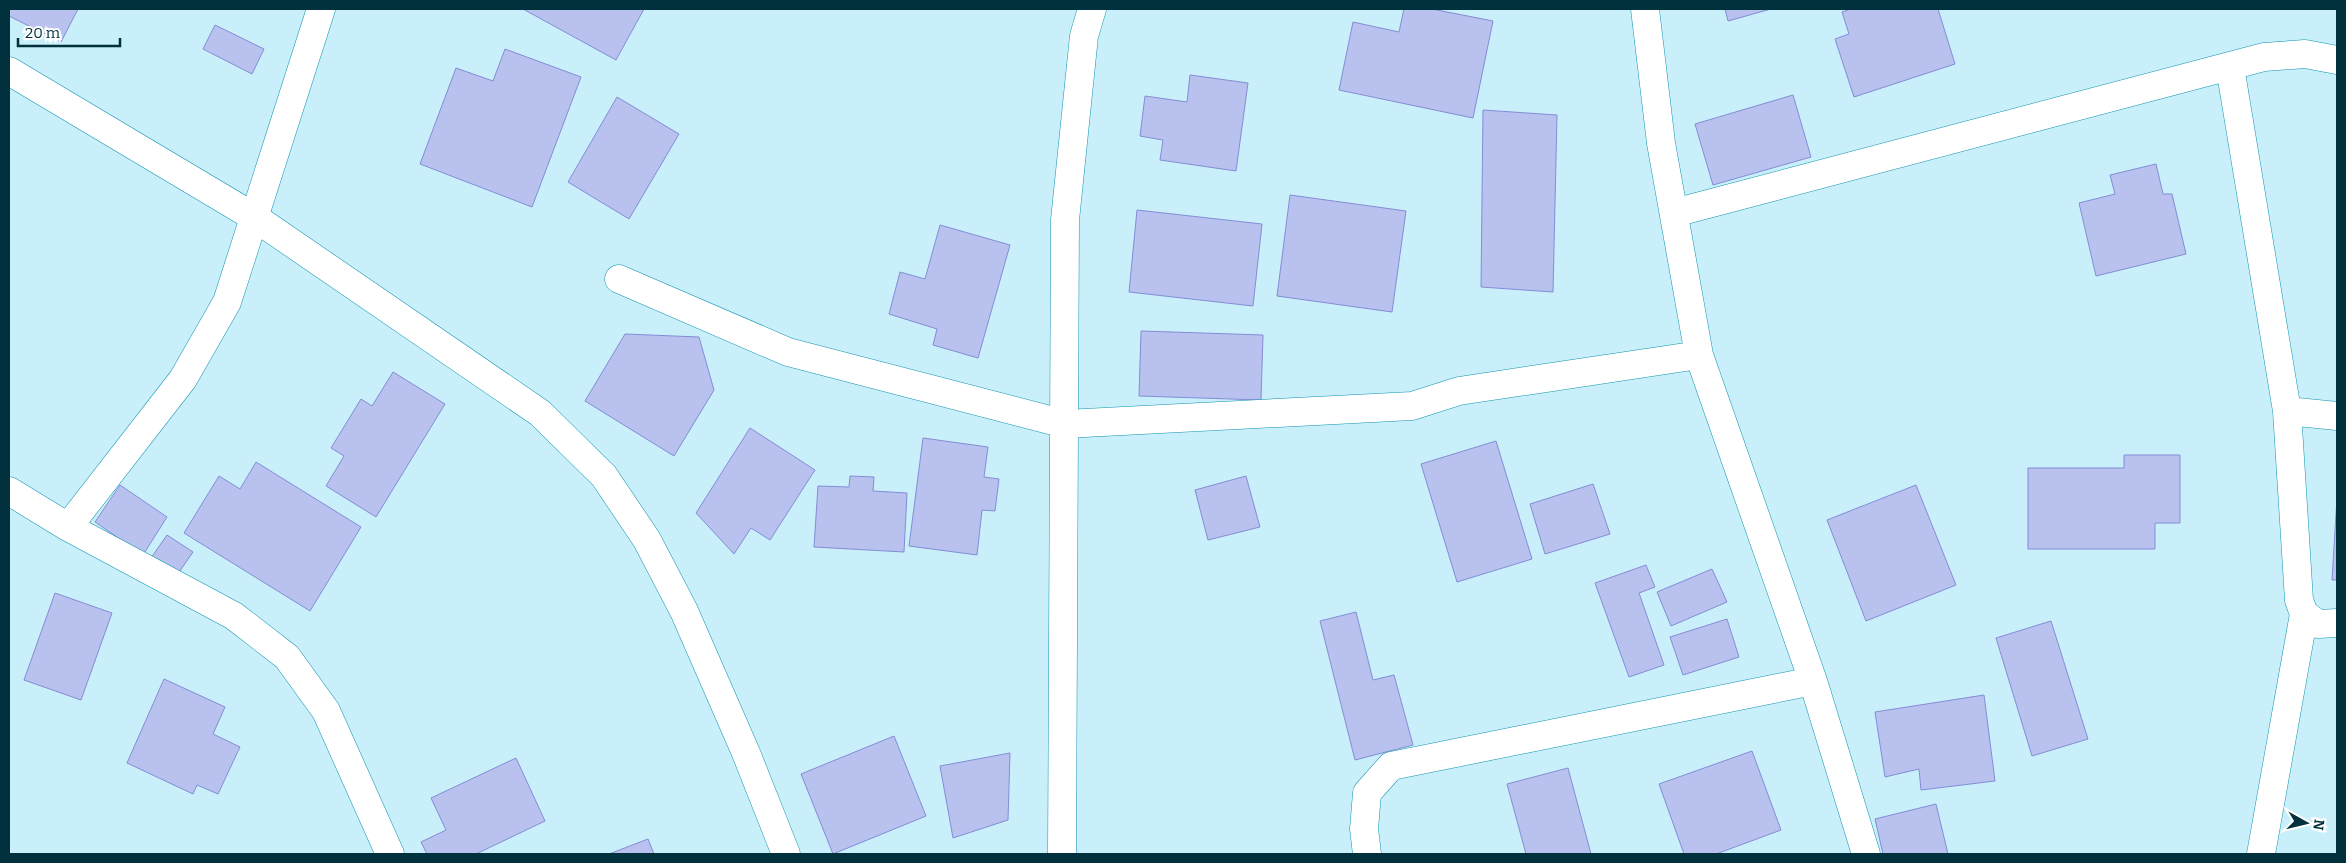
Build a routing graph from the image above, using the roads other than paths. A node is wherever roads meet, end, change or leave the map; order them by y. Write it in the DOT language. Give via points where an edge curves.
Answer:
graph roads {
  1 [pos="321,9"];
  2 [pos="1092,9"];
  3 [pos="1645,9"];
  4 [pos="2337,60"];
  5 [pos="2230,67"];
  6 [pos="9,71"];
  7 [pos="1674,213"];
  8 [pos="254,217"];
  9 [pos="619,279"];
  10 [pos="1699,355"];
  11 [pos="2287,411"];
  12 [pos="2337,416"];
  13 [pos="1064,424"];
  14 [pos="9,491"];
  15 [pos="68,527"];
  16 [pos="2304,614"];
  17 [pos="2337,623"];
  18 [pos="1814,681"];
  19 [pos="390,854"];
  20 [pos="786,854"];
  21 [pos="1062,854"];
  22 [pos="1367,854"];
  23 [pos="1866,854"];
  24 [pos="2262,854"];
  1 -- 8 [label="street"];
  2 -- 13 [label="street" via="1084,36 1065,220"];
  3 -- 7 [label="street" via="1661,143"];
  4 -- 5 [label="street" via="2305,54 2264,57"];
  5 -- 7 [label="street"];
  5 -- 11 [label="street"];
  6 -- 8 [label="street"];
  7 -- 10 [label="street"];
  8 -- 15 [label="street" via="227,302 183,379"];
  8 -- 20 [label="street" via="540,412 604,476 647,540 684,611"];
  9 -- 13 [label="street" via="788,352"];
  10 -- 13 [label="street" via="1459,391 1412,406"];
  10 -- 18 [label="street"];
  11 -- 12 [label="street"];
  11 -- 16 [label="street" via="2299,600"];
  13 -- 21 [label="street"];
  14 -- 15 [label="street"];
  15 -- 19 [label="street" via="234,616 287,657 326,712"];
  16 -- 17 [label="street" via="2318,624"];
  16 -- 24 [label="street"];
  18 -- 22 [label="street" via="1391,766 1367,793 1364,829"];
  18 -- 23 [label="street"];
}
